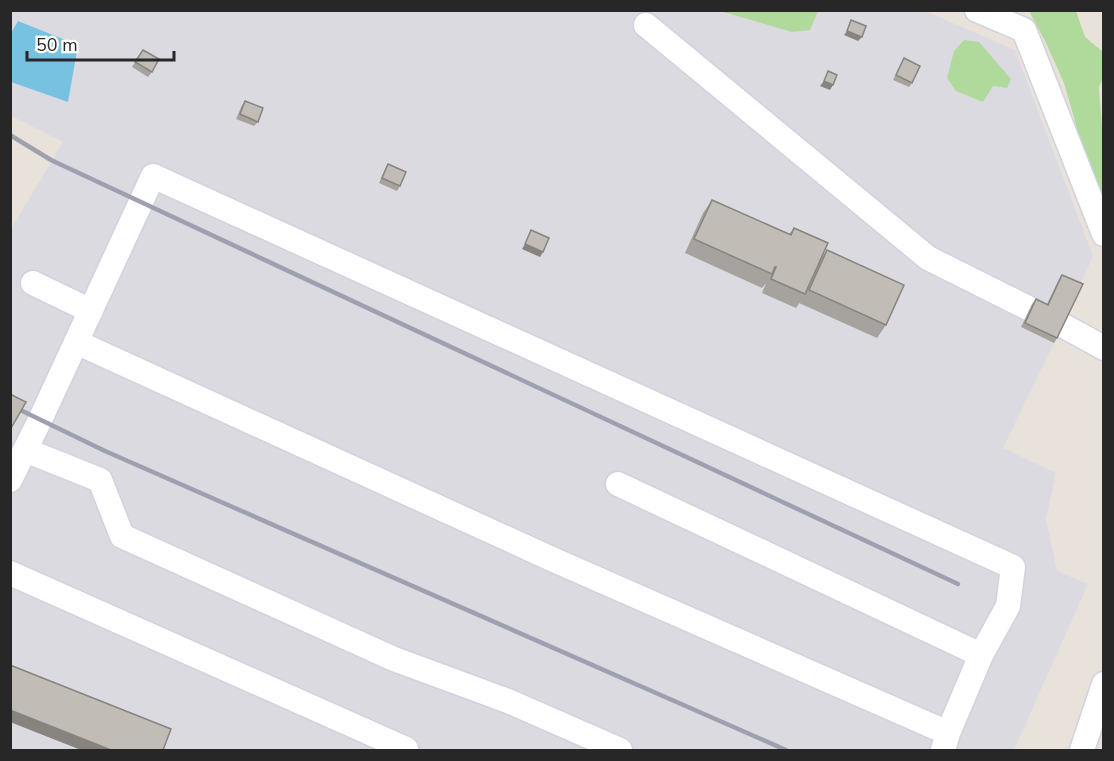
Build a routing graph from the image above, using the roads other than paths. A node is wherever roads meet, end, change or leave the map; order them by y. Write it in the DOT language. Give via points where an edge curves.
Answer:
graph roads {
  1 [pos="977,10"];
  2 [pos="646,25"];
  3 [pos="1104,234"];
  4 [pos="33,283"];
  5 [pos="91,310"];
  6 [pos="76,342"];
  7 [pos="1104,348"];
  8 [pos="25,450"];
  9 [pos="10,480"];
  10 [pos="618,484"];
  11 [pos="10,573"];
  12 [pos="981,655"];
  13 [pos="1104,684"];
  14 [pos="946,742"];
  15 [pos="393,747"];
  16 [pos="620,750"];
  17 [pos="1082,750"];
  1 -- 3 [label="street" via="1024,30"];
  2 -- 7 [label="street" via="928,258"];
  4 -- 5 [label="street"];
  5 -- 6 [label="street"];
  5 -- 12 [label="street" via="153,176 1013,567 1008,606"];
  6 -- 8 [label="street"];
  6 -- 14 [label="street"];
  8 -- 9 [label="street"];
  8 -- 16 [label="street" via="100,480 122,536 394,659 508,701"];
  10 -- 12 [label="street"];
  11 -- 15 [label="street"];
  12 -- 14 [label="street"];
  13 -- 17 [label="street"];
}
